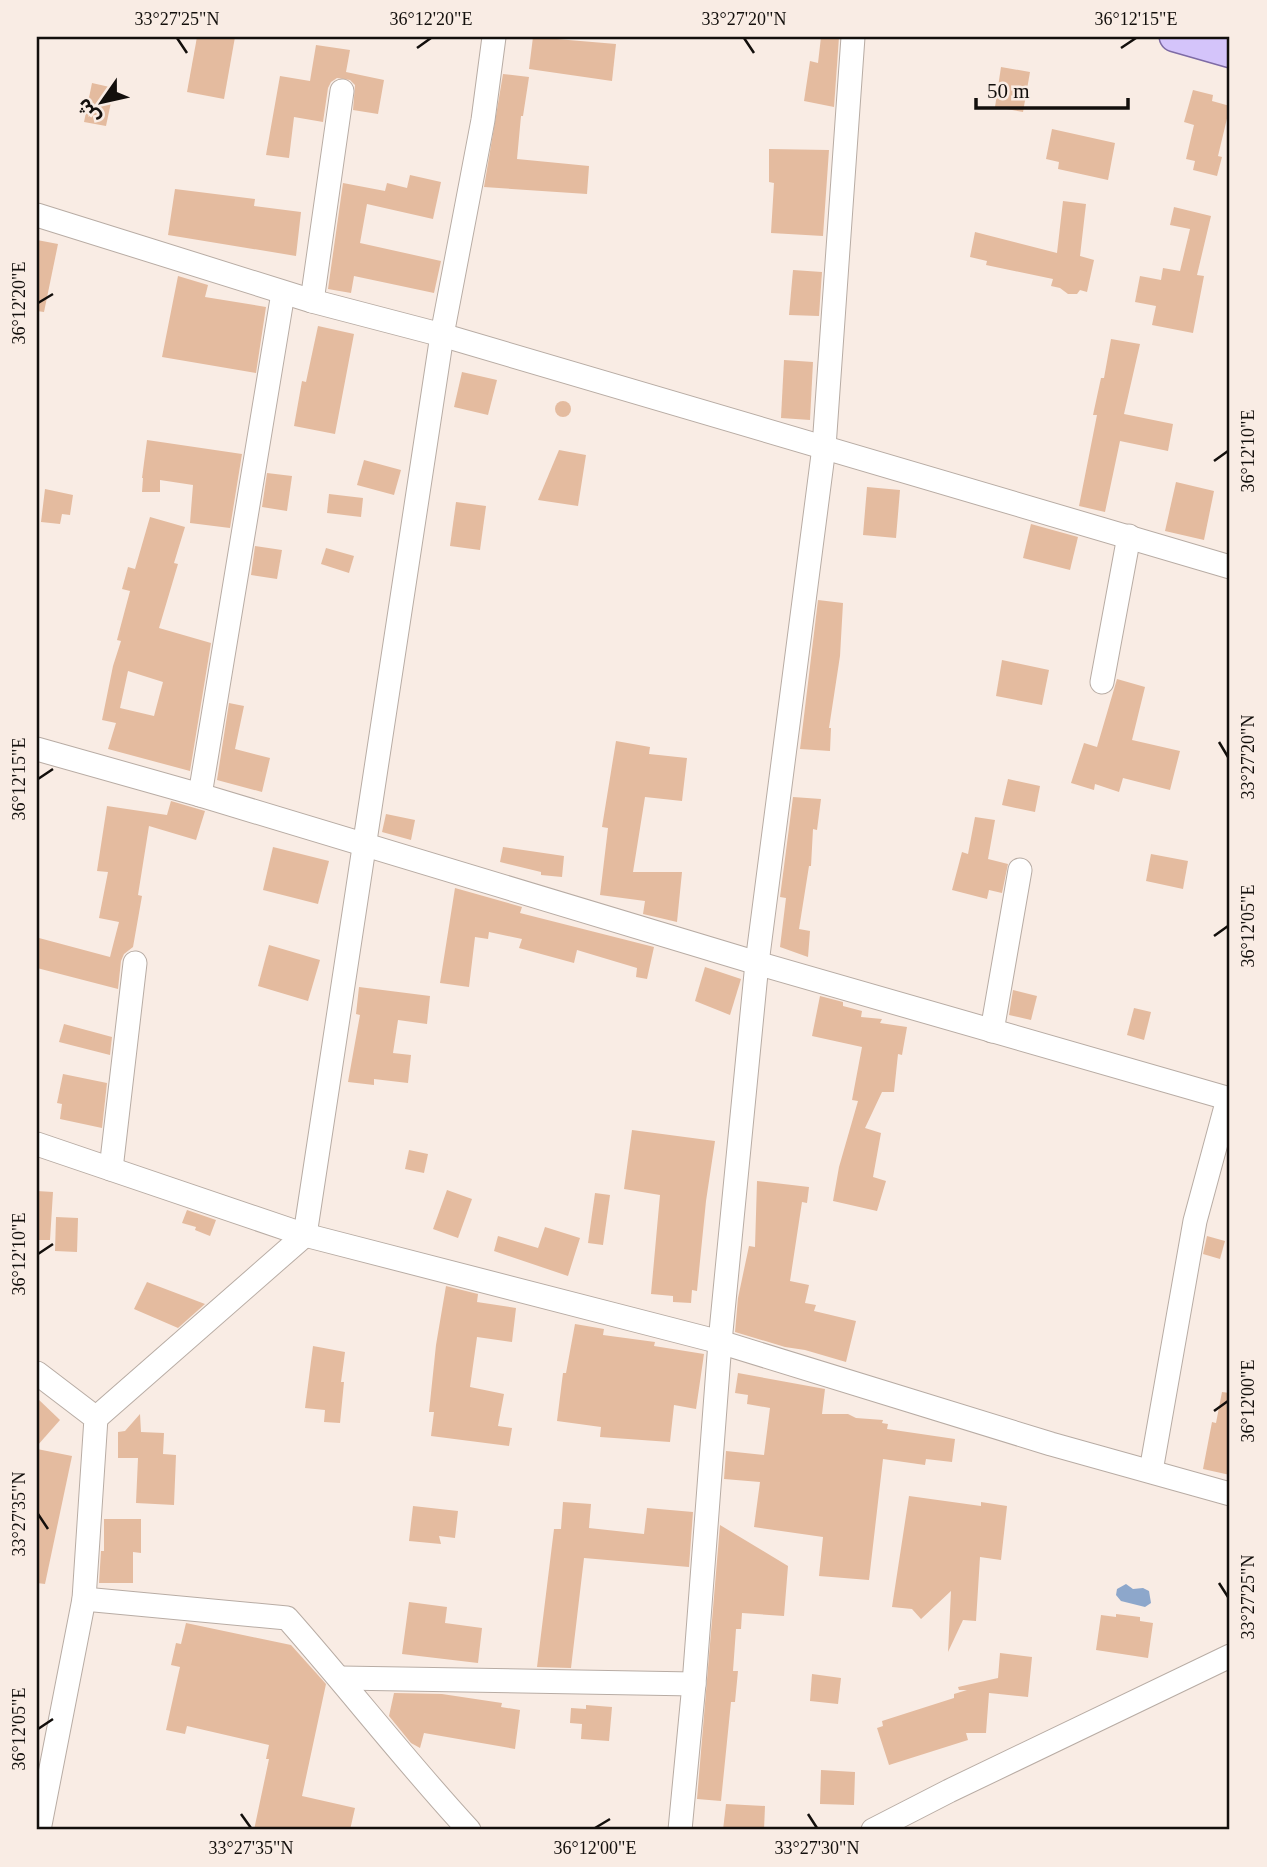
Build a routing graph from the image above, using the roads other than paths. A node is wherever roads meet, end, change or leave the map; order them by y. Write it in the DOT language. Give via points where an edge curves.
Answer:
graph roads {
  1 [pos="494,37"];
  2 [pos="853,37"];
  3 [pos="1174,37"];
  4 [pos="1230,53"];
  5 [pos="342,90"];
  6 [pos="37,215"];
  7 [pos="283,293"];
  8 [pos="313,302"];
  9 [pos="442,335"];
  10 [pos="824,447"];
  11 [pos="1129,536"];
  12 [pos="1230,567"];
  13 [pos="1102,682"];
  14 [pos="37,749"];
  15 [pos="200,795"];
  16 [pos="363,845"];
  17 [pos="1020,870"];
  18 [pos="135,963"];
  19 [pos="758,963"];
  20 [pos="992,1031"];
  21 [pos="1229,1099"];
  22 [pos="37,1144"];
  23 [pos="111,1169"];
  24 [pos="305,1235"];
  25 [pos="720,1342"];
  26 [pos="37,1373"];
  27 [pos="96,1418"];
  28 [pos="1152,1471"];
  29 [pos="1230,1494"];
  30 [pos="85,1599"];
  31 [pos="1230,1656"];
  32 [pos="341,1678"];
  33 [pos="694,1684"];
  34 [pos="40,1830"];
  35 [pos="469,1830"];
  36 [pos="680,1830"];
  37 [pos="873,1830"];
  1 -- 9 [label="street"];
  2 -- 10 [label="street"];
  3 -- 4 [label="main road"];
  5 -- 8 [label="street"];
  6 -- 7 [label="street"];
  7 -- 8 [label="street"];
  7 -- 15 [label="street"];
  8 -- 9 [label="street"];
  9 -- 10 [label="street"];
  9 -- 16 [label="street"];
  10 -- 11 [label="street"];
  10 -- 19 [label="street"];
  11 -- 12 [label="street"];
  11 -- 13 [label="street"];
  14 -- 15 [label="street"];
  15 -- 16 [label="street"];
  16 -- 19 [label="street"];
  16 -- 24 [label="street"];
  17 -- 20 [label="street"];
  18 -- 23 [label="street"];
  19 -- 20 [label="street"];
  19 -- 25 [label="street"];
  20 -- 21 [label="street"];
  21 -- 28 [label="street" via="1195,1221"];
  22 -- 23 [label="street"];
  23 -- 24 [label="street"];
  24 -- 25 [label="street"];
  24 -- 27 [label="street"];
  25 -- 28 [label="street"];
  25 -- 33 [label="street"];
  26 -- 27 [label="street"];
  27 -- 30 [label="street"];
  28 -- 29 [label="street"];
  30 -- 32 [label="street" via="287,1618"];
  30 -- 34 [label="street"];
  31 -- 37 [label="street"];
  32 -- 33 [label="street"];
  32 -- 35 [label="street"];
  33 -- 36 [label="street"];
}
